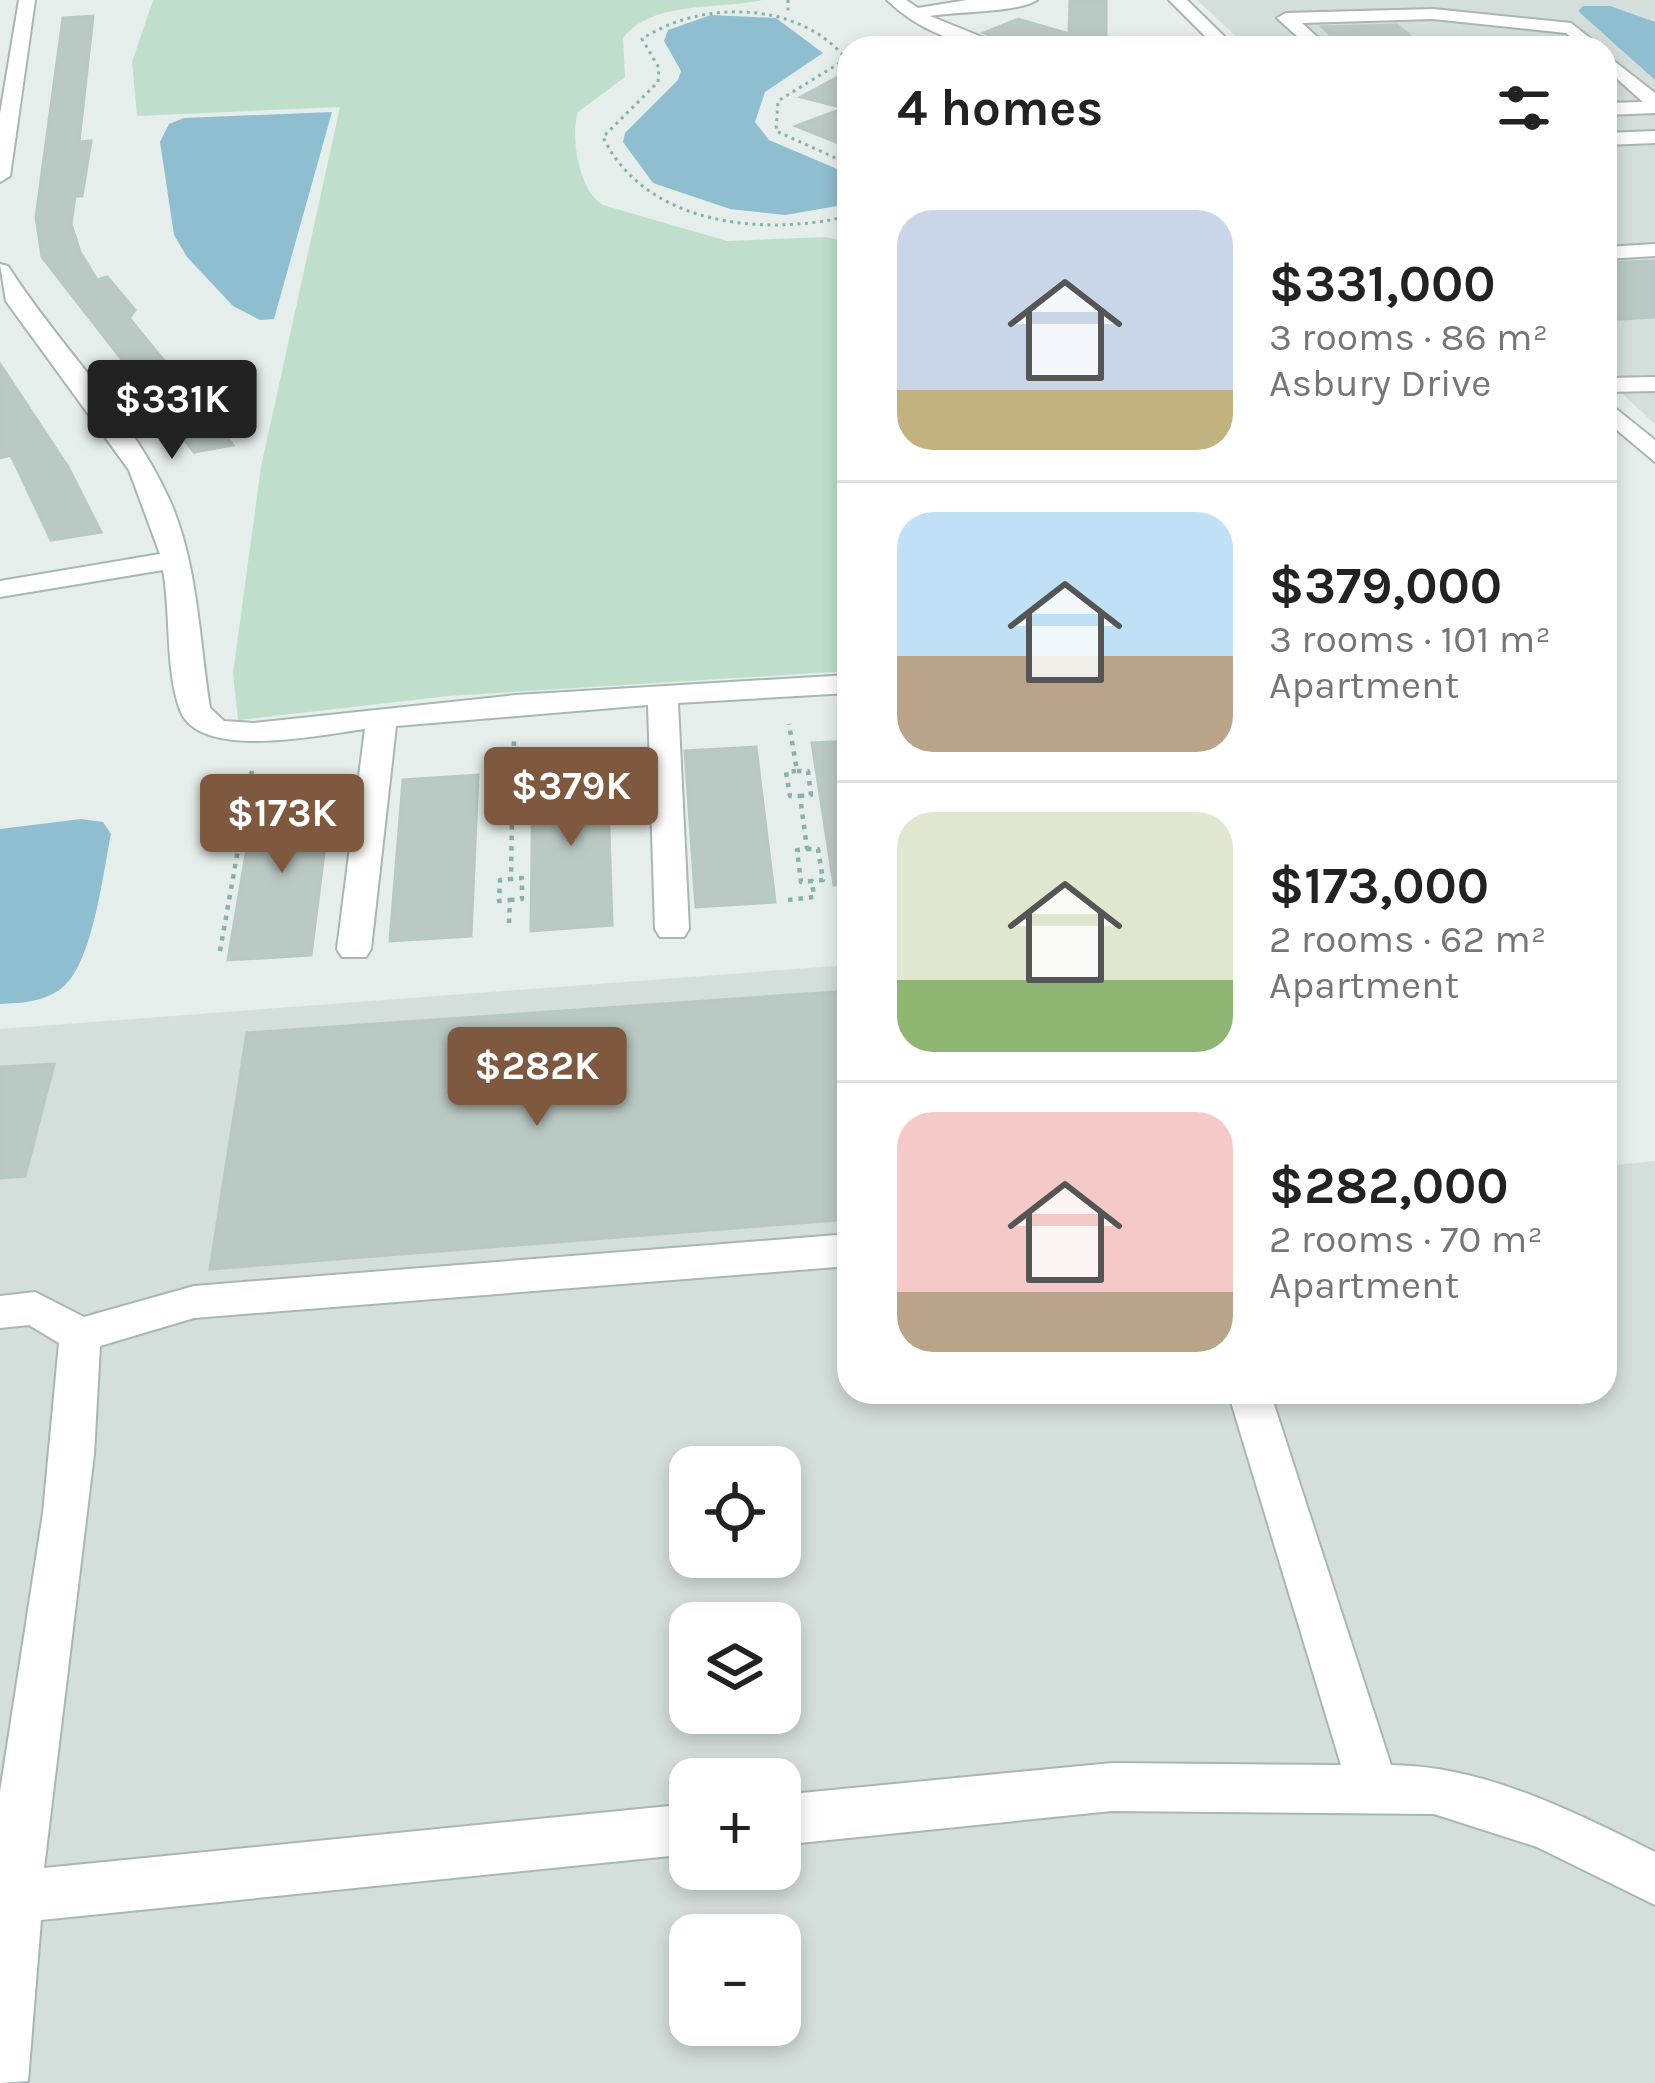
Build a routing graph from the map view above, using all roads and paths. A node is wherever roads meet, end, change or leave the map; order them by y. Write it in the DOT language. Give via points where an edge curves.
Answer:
graph roads {
  1 [pos="27,0"];
  2 [pos="788,0"];
  3 [pos="1028,0"];
  4 [pos="1177,0"];
  5 [pos="986,1"];
  6 [pos="903,7"];
  7 [pos="788,12"];
  8 [pos="972,36"];
  9 [pos="1214,36"];
  10 [pos="1306,36"];
  11 [pos="1580,36"];
  12 [pos="837,52"];
  13 [pos="837,65"];
  14 [pos="1617,70"];
  15 [pos="1655,105"];
  16 [pos="1617,108"];
  17 [pos="1655,137"];
  18 [pos="1617,139"];
  19 [pos="837,159"];
  20 [pos="0,176"];
  21 [pos="837,217"];
  22 [pos="1655,250"];
  23 [pos="1617,252"];
  24 [pos="1,277"];
  25 [pos="1655,384"];
  26 [pos="1617,385"];
  27 [pos="1617,418"];
  28 [pos="1655,454"];
  29 [pos="174,560"];
  30 [pos="0,589"];
  31 [pos="837,685"];
  32 [pos="662,695"];
  33 [pos="382,716"];
  34 [pos="789,724"];
  35 [pos="514,741"];
  36 [pos="253,765"];
  37 [pos="796,771"];
  38 [pos="512,793"];
  39 [pos="800,796"];
  40 [pos="512,817"];
  41 [pos="807,849"];
  42 [pos="812,881"];
  43 [pos="788,900"];
  44 [pos="509,923"];
  45 [pos="672,929"];
  46 [pos="353,949"];
  47 [pos="220,951"];
  48 [pos="837,1251"];
  49 [pos="0,1312"];
  50 [pos="80,1335"];
  51 [pos="1253,1404"];
  52 [pos="1372,1788"];
  53 [pos="801,1818"];
  54 [pos="669,1831"];
  55 [pos="1655,1879"];
  56 [pos="18,1896"];
  57 [pos="0,2081"];
  1 -- 20 [label="street"];
  2 -- 7 [label="path"];
  3 -- 5 [label="street"];
  4 -- 9 [label="street"];
  5 -- 6 [label="street"];
  6 -- 8 [label="street"];
  7 -- 12 [label="path"];
  7 -- 21 [label="path" via="705,11 656,24 641,39 659,68 658,82 603,142 635,188 701,213 774,225"];
  10 -- 11 [label="street" via="1286,18 1433,14 1571,28"];
  13 -- 19 [label="path" via="778,101 776,131"];
  14 -- 15 [label="street"];
  15 -- 16 [label="street"];
  17 -- 18 [label="street"];
  22 -- 23 [label="street"];
  24 -- 29 [label="street" via="133,455"];
  25 -- 26 [label="street"];
  27 -- 28 [label="street"];
  29 -- 30 [label="street"];
  29 -- 33 [label="street" via="195,711 216,729"];
  31 -- 32 [label="street"];
  32 -- 33 [label="street"];
  32 -- 45 [label="street"];
  33 -- 46 [label="street"];
  34 -- 37 [label="path"];
  35 -- 38 [label="path"];
  36 -- 47 [label="path"];
  37 -- 39 [label="path" via="786,772 790,796"];
  37 -- 39 [label="path" via="808,771 811,795"];
  38 -- 40 [label="path" via="502,794 501,818"];
  38 -- 40 [label="path" via="524,793 523,816"];
  39 -- 41 [label="path"];
  40 -- 44 [label="path" via="511,879 522,878 522,899 510,900"];
  41 -- 42 [label="path" via="797,850 801,882"];
  41 -- 42 [label="path" via="818,849 823,880"];
  42 -- 43 [label="path" via="814,898"];
  48 -- 50 [label="street" via="194,1302"];
  49 -- 50 [label="street" via="35,1308"];
  50 -- 56 [label="street" via="79,1432 22,1809"];
  51 -- 52 [label="street"];
  52 -- 53 [label="street" via="1112,1787"];
  52 -- 55 [label="street" via="1434,1790 1546,1825"];
  54 -- 56 [label="street"];
  56 -- 57 [label="street"];
}
